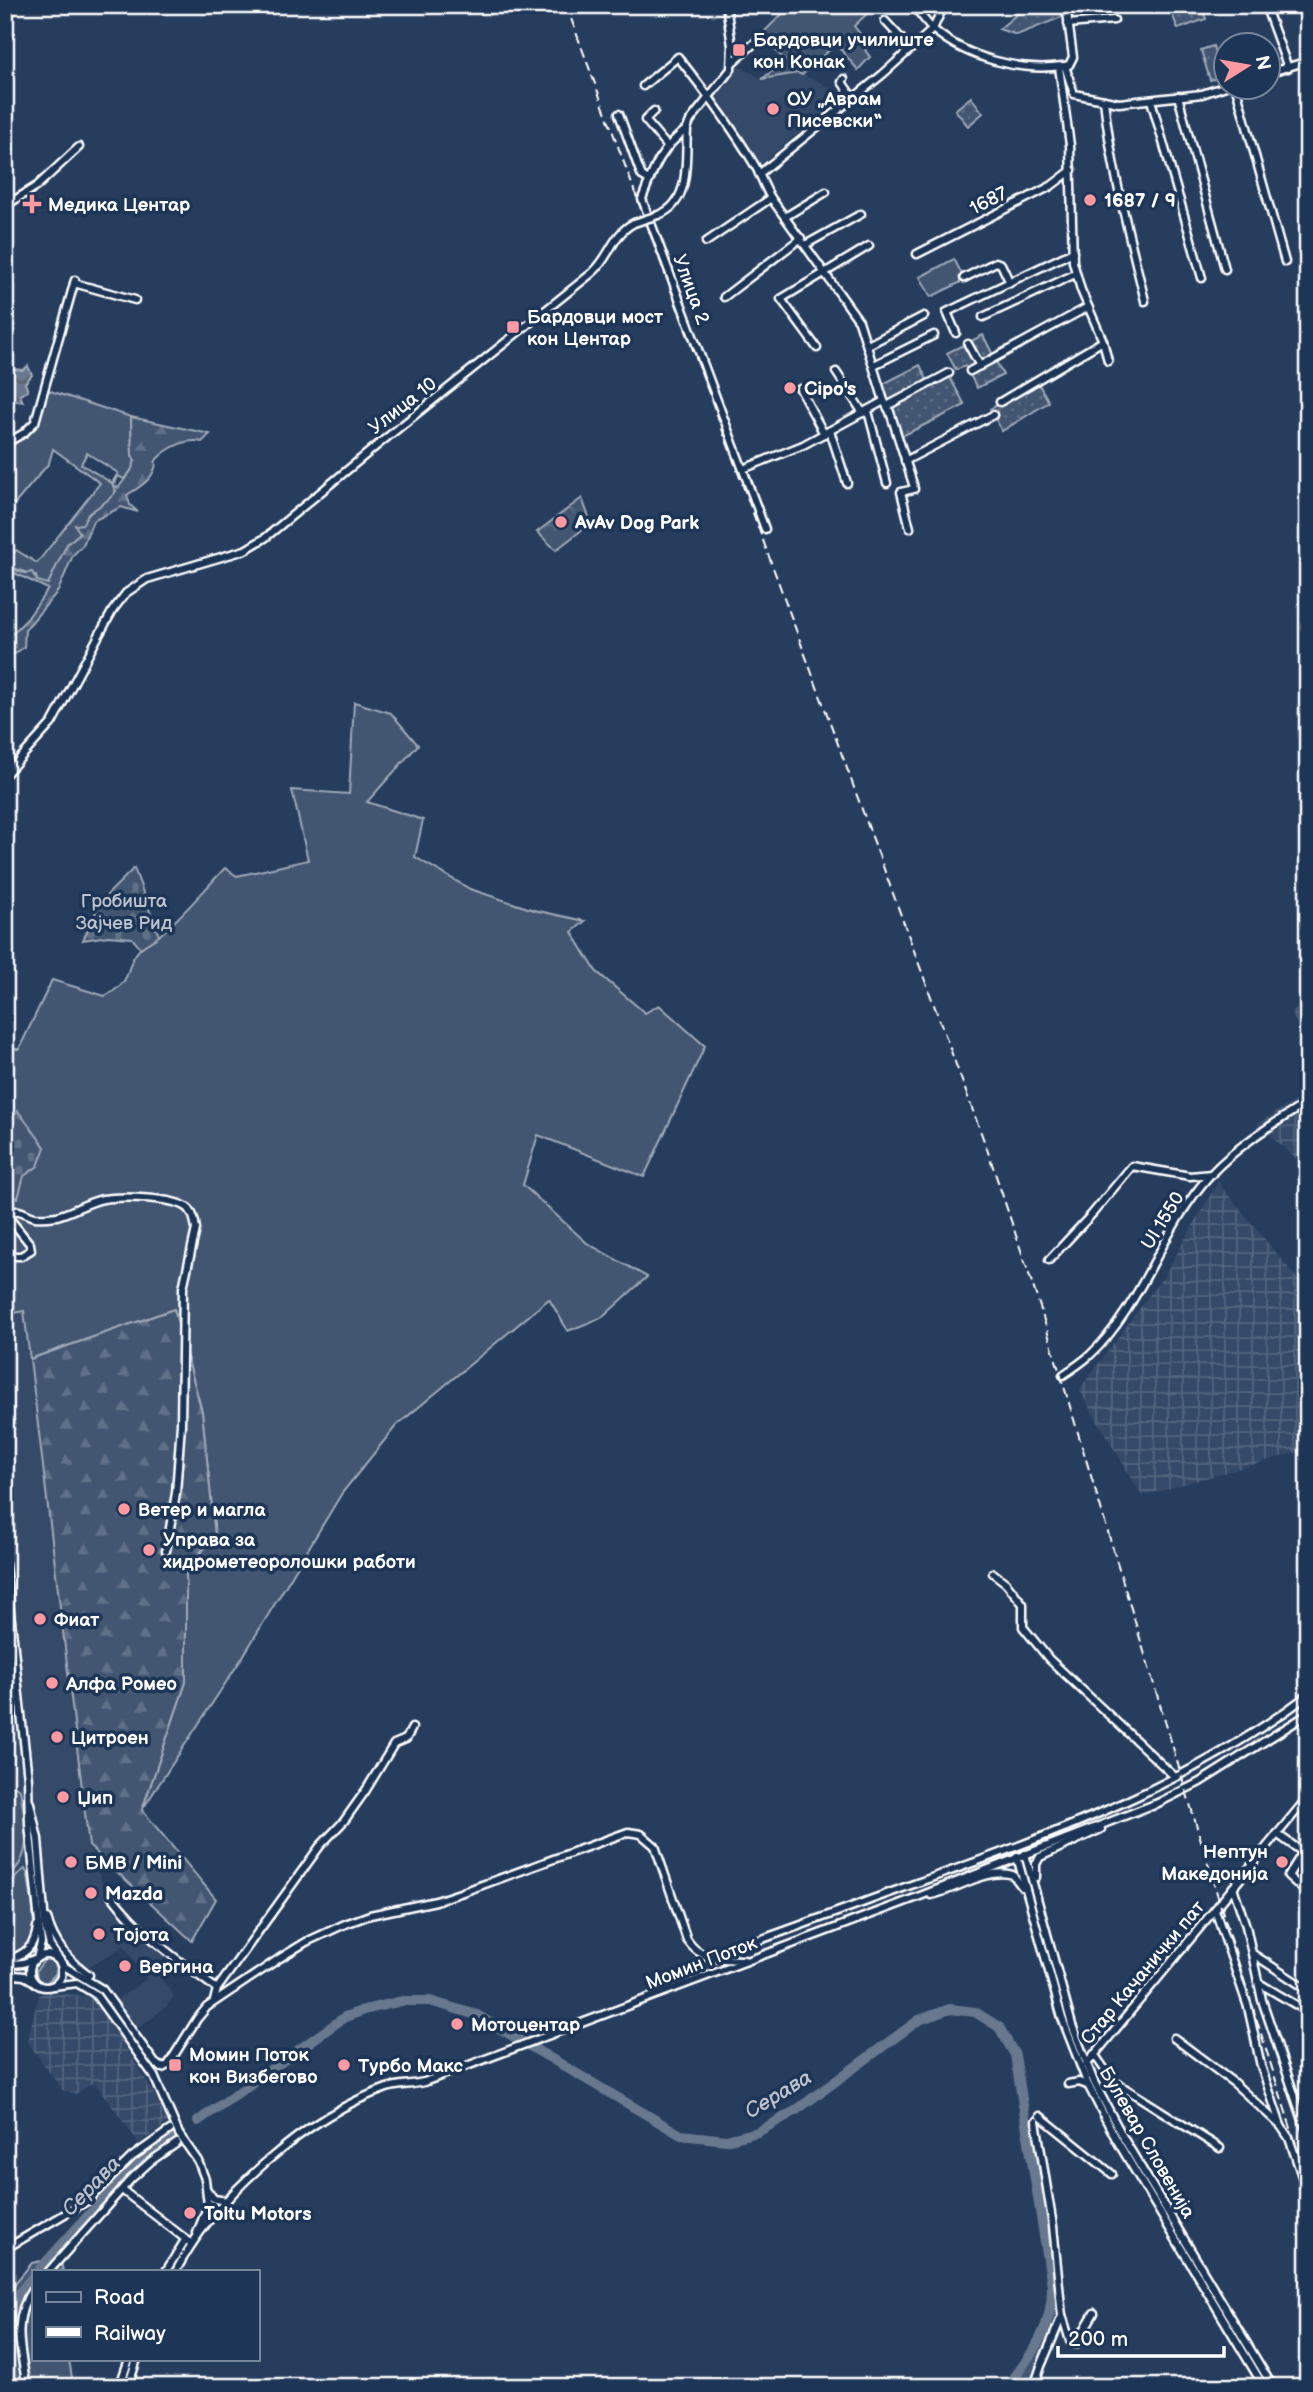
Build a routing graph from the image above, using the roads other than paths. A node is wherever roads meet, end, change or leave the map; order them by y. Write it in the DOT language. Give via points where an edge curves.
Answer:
graph roads {
  1 [pos="726,5"];
  2 [pos="913,5"];
  3 [pos="944,5"];
  4 [pos="1066,5"];
  5 [pos="1265,5"];
  6 [pos="1114,20"];
  7 [pos="885,21"];
  8 [pos="1068,24"];
  9 [pos="933,29"];
  10 [pos="759,39"];
  11 [pos="911,49"];
  12 [pos="1308,61"];
  13 [pos="733,62"];
  14 [pos="1062,66"];
  15 [pos="1288,68"];
  16 [pos="1282,70"];
  17 [pos="844,79"];
  18 [pos="643,86"];
  19 [pos="1212,91"];
  20 [pos="1178,96"];
  21 [pos="709,98"];
  22 [pos="853,98"];
  23 [pos="1104,100"];
  24 [pos="1151,100"];
  25 [pos="1240,102"];
  26 [pos="654,111"];
  27 [pos="619,114"];
  28 [pos="687,130"];
  29 [pos="667,146"];
  30 [pos="79,147"];
  31 [pos="1072,170"];
  32 [pos="759,174"];
  33 [pos="649,180"];
  34 [pos="826,191"];
  35 [pos="771,198"];
  36 [pos="5,206"];
  37 [pos="860,214"];
  38 [pos="785,217"];
  39 [pos="801,238"];
  40 [pos="706,242"];
  41 [pos="805,245"];
  42 [pos="869,246"];
  43 [pos="1073,252"];
  44 [pos="917,254"];
  45 [pos="1284,262"];
  46 [pos="1225,269"];
  47 [pos="823,272"];
  48 [pos="1075,274"];
  49 [pos="964,278"];
  50 [pos="1202,278"];
  51 [pos="1010,283"];
  52 [pos="724,297"];
  53 [pos="135,300"];
  54 [pos="1145,300"];
  55 [pos="1088,307"];
  56 [pos="924,316"];
  57 [pos="983,317"];
  58 [pos="956,333"];
  59 [pos="934,335"];
  60 [pos="1103,341"];
  61 [pos="968,344"];
  62 [pos="868,345"];
  63 [pos="817,348"];
  64 [pos="1108,361"];
  65 [pos="874,365"];
  66 [pos="980,366"];
  67 [pos="970,371"];
  68 [pos="836,372"];
  69 [pos="949,373"];
  70 [pos="800,389"];
  71 [pos="1000,402"];
  72 [pos="886,403"];
  73 [pos="865,412"];
  74 [pos="993,415"];
  75 [pos="827,432"];
  76 [pos="5,444"];
  77 [pos="905,461"];
  78 [pos="743,469"];
  79 [pos="847,482"];
  80 [pos="887,483"];
  81 [pos="765,528"];
  82 [pos="910,528"];
  83 [pos="5,775"];
  84 [pos="1308,1102"];
  85 [pos="1212,1174"];
  86 [pos="5,1255"];
  87 [pos="1049,1260"];
  88 [pos="1063,1375"];
  89 [pos="166,1551"];
  90 [pos="5,1564"];
  91 [pos="993,1573"];
  92 [pos="1308,1695"];
  93 [pos="1308,1714"];
  94 [pos="412,1728"];
  95 [pos="1175,1777"];
  96 [pos="1308,1797"];
  97 [pos="30,1803"];
  98 [pos="1155,1804"];
  99 [pos="1277,1834"];
  100 [pos="1308,1844"];
  101 [pos="1301,1851"];
  102 [pos="1025,1854"];
  103 [pos="1017,1857"];
  104 [pos="1233,1887"];
  105 [pos="1308,1894"];
  106 [pos="42,1895"];
  107 [pos="111,1895"];
  108 [pos="1038,1896"];
  109 [pos="915,1898"];
  110 [pos="1216,1910"];
  111 [pos="38,1911"];
  112 [pos="1253,1954"];
  113 [pos="37,1958"];
  114 [pos="709,1958"];
  115 [pos="750,1960"];
  116 [pos="59,1961"];
  117 [pos="5,1962"];
  118 [pos="5,1974"];
  119 [pos="707,1976"];
  120 [pos="33,1981"];
  121 [pos="1259,1983"];
  122 [pos="53,1986"];
  123 [pos="102,1989"];
  124 [pos="217,1989"];
  125 [pos="1308,1990"];
  126 [pos="214,2001"];
  127 [pos="1057,2003"];
  128 [pos="1308,2012"];
  129 [pos="1174,2038"];
  130 [pos="1079,2046"];
  131 [pos="1100,2048"];
  132 [pos="1094,2054"];
  133 [pos="1086,2064"];
  134 [pos="1081,2070"];
  135 [pos="1068,2084"];
  136 [pos="1087,2085"];
  137 [pos="1281,2126"];
  138 [pos="170,2130"];
  139 [pos="1308,2135"];
  140 [pos="181,2143"];
  141 [pos="1220,2148"];
  142 [pos="1112,2174"];
  143 [pos="122,2190"];
  144 [pos="208,2190"];
  145 [pos="1308,2194"];
  146 [pos="228,2201"];
  147 [pos="189,2242"];
  148 [pos="5,2249"];
  149 [pos="49,2270"];
  150 [pos="167,2270"];
  151 [pos="176,2270"];
  152 [pos="32,2290"];
  153 [pos="1094,2313"];
  154 [pos="1062,2316"];
  155 [pos="129,2360"];
  156 [pos="136,2360"];
  157 [pos="122,2379"];
  158 [pos="27,2387"];
  159 [pos="128,2387"];
  160 [pos="1034,2387"];
  161 [pos="1264,2387"];
  162 [pos="1273,2387"];
  1 -- 13 [label="street"];
  2 -- 9 [label="street"];
  3 -- 9 [label="street"];
  4 -- 8 [label="street"];
  5 -- 15 [label="street"];
  6 -- 8 [label="street"];
  7 -- 11 [label="street"];
  8 -- 14 [label="street" via="1073,57 1069,65"];
  9 -- 11 [label="street"];
  9 -- 14 [label="street" via="980,56 1036,68"];
  10 -- 13 [label="street, Улица 10"];
  11 -- 22 [label="street"];
  12 -- 15 [label="street"];
  13 -- 21 [label="street, Улица 10"];
  14 -- 23 [label="street" via="1074,94"];
  14 -- 31 [label="street"];
  15 -- 16 [label="street"];
  17 -- 22 [label="street"];
  18 -- 21 [label="street" via="678,57"];
  19 -- 20 [label="street"];
  20 -- 24 [label="street"];
  20 -- 46 [label="street"];
  21 -- 28 [label="street, Улица 10"];
  21 -- 32 [label="street"];
  22 -- 32 [label="street"];
  23 -- 24 [label="street"];
  23 -- 54 [label="street" via="1115,175"];
  24 -- 50 [label="street"];
  25 -- 45 [label="street"];
  26 -- 29 [label="street" via="645,120"];
  27 -- 33 [label="street" via="642,176"];
  28 -- 29 [label="street, Улица 2"];
  28 -- 83 [label="street, Улица 10, bridge" via="681,197 671,209 634,223 617,237 599,268 273,533 245,550 156,575 126,593 52,723"];
  29 -- 33 [label="street, Улица 2"];
  30 -- 36 [label="street" via="37,186"];
  31 -- 43 [label="street"];
  31 -- 44 [label="street, 1687" via="1051,186"];
  32 -- 35 [label="street"];
  33 -- 78 [label="street, Улица 2" via="642,198"];
  34 -- 38 [label="street"];
  35 -- 38 [label="street"];
  35 -- 40 [label="street, Улица 2"];
  37 -- 41 [label="street"];
  38 -- 39 [label="street"];
  39 -- 41 [label="street"];
  39 -- 52 [label="street, Улица 2"];
  41 -- 47 [label="street"];
  42 -- 47 [label="street"];
  43 -- 48 [label="street"];
  43 -- 51 [label="street"];
  47 -- 62 [label="street" via="859,321"];
  47 -- 63 [label="street" via="781,299"];
  48 -- 55 [label="street"];
  48 -- 57 [label="street"];
  49 -- 51 [label="street" via="996,262"];
  51 -- 58 [label="street" via="947,312"];
  53 -- 76 [label="street" via="75,281 35,422"];
  55 -- 60 [label="street"];
  55 -- 66 [label="street"];
  56 -- 62 [label="street"];
  59 -- 65 [label="street"];
  60 -- 64 [label="street"];
  60 -- 71 [label="street"];
  61 -- 66 [label="street"];
  62 -- 65 [label="street"];
  65 -- 72 [label="street"];
  66 -- 67 [label="street"];
  68 -- 73 [label="street"];
  69 -- 72 [label="street"];
  70 -- 75 [label="street"];
  72 -- 73 [label="street"];
  72 -- 77 [label="street"];
  73 -- 75 [label="street"];
  73 -- 80 [label="street"];
  74 -- 77 [label="street"];
  75 -- 78 [label="street"];
  75 -- 79 [label="street"];
  77 -- 82 [label="street" via="914,489 901,492"];
  78 -- 81 [label="street, Улица 2"];
  84 -- 85 [label="street, Ul 1550" via="1247,1142"];
  85 -- 87 [label="street" via="1190,1176 1132,1166"];
  85 -- 88 [label="street, Ul 1550" via="1176,1223 1112,1330 1089,1357"];
  86 -- 89 [label="street" via="21,1256 31,1250 10,1219 14,1211 33,1217 57,1216 103,1199 122,1198 173,1202 191,1211 196,1229 183,1288 181,1424"];
  90 -- 97 [label="street"];
  91 -- 95 [label="street" via="1023,1604 1023,1627 1049,1659"];
  92 -- 95 [label="street" via="1236,1744"];
  93 -- 98 [label="street" via="1200,1782"];
  94 -- 124 [label="street" via="406,1739 394,1744 344,1821 320,1846"];
  95 -- 114 [label="street" via="1086,1820 973,1864"];
  96 -- 99 [label="street, Стар Качанички пат"];
  97 -- 106 [label="street"];
  97 -- 111 [label="street"];
  98 -- 102 [label="street, Момин Поток"];
  98 -- 108 [label="street" via="1040,1857 1035,1872"];
  99 -- 101 [label="street"];
  99 -- 104 [label="street, Стар Качанички пат"];
  100 -- 101 [label="street"];
  101 -- 105 [label="street" via="1288,1876"];
  102 -- 103 [label="street, Момин Поток"];
  102 -- 108 [label="street, Булевар Словенија"];
  103 -- 109 [label="street, Момин Поток"];
  103 -- 127 [label="street, Булевар Словенија"];
  104 -- 110 [label="street, Стар Качанички пат"];
  104 -- 112 [label="street"];
  106 -- 116 [label="street" via="47,1940"];
  106 -- 123 [label="street" via="59,1946"];
  107 -- 124 [label="street" via="139,1927"];
  108 -- 130 [label="street, Булевар Словенија"];
  109 -- 115 [label="street, Момин Поток"];
  109 -- 127 [label="street" via="997,1873 1013,1875 1023,1889"];
  110 -- 131 [label="street, Стар Качанички пат"];
  110 -- 137 [label="street"];
  111 -- 113 [label="street" via="41,1943"];
  111 -- 117 [label="street" via="33,1945"];
  112 -- 121 [label="street"];
  112 -- 125 [label="street"];
  113 -- 116 [label="street" via="50,1954"];
  113 -- 117 [label="street" via="19,1964"];
  113 -- 120 [label="street" via="30,1969"];
  114 -- 115 [label="street"];
  114 -- 119 [label="street"];
  114 -- 126 [label="street" via="687,1940 655,1846 641,1834 628,1832 460,1893 345,1924 306,1942"];
  115 -- 119 [label="street, Момин Поток"];
  116 -- 122 [label="street" via="61,1975"];
  116 -- 123 [label="street"];
  118 -- 120 [label="street"];
  119 -- 146 [label="street, Момин Поток" via="424,2082 389,2087 362,2098 320,2121"];
  120 -- 122 [label="street" via="42,1987"];
  121 -- 128 [label="street"];
  121 -- 139 [label="street"];
  122 -- 140 [label="street" via="77,1983 95,1994 159,2085"];
  123 -- 126 [label="street" via="162,2068 169,2066"];
  124 -- 126 [label="street"];
  127 -- 134 [label="street, Булевар Словенија"];
  129 -- 137 [label="street"];
  130 -- 131 [label="street" via="1088,2051"];
  130 -- 133 [label="street, Булевар Словенија"];
  131 -- 132 [label="street, Стар Качанички пат"];
  132 -- 133 [label="street, Стар Качанички пат"];
  132 -- 141 [label="street" via="1112,2080"];
  133 -- 134 [label="street, Стар Качанички пат"];
  133 -- 162 [label="street, Булевар Словенија" via="1119,2130"];
  134 -- 136 [label="street, Булевар Словенија"];
  135 -- 136 [label="street"];
  136 -- 161 [label="street, Булевар Словенија"];
  137 -- 145 [label="street"];
  138 -- 148 [label="street" via="132,2157 88,2201"];
  140 -- 143 [label="street" via="141,2169"];
  140 -- 144 [label="street" via="199,2163"];
  142 -- 154 [label="street" via="1038,2118"];
  143 -- 147 [label="street"];
  143 -- 149 [label="street"];
  144 -- 146 [label="street" via="212,2198"];
  144 -- 147 [label="street" via="207,2209"];
  146 -- 147 [label="street, Момин Поток"];
  147 -- 150 [label="street"];
  147 -- 151 [label="street"];
  152 -- 158 [label="street" via="23,2307 18,2336"];
  153 -- 154 [label="street" via="1076,2344 1070,2341"];
  154 -- 160 [label="street"];
  155 -- 157 [label="street"];
  156 -- 159 [label="street"];
}
